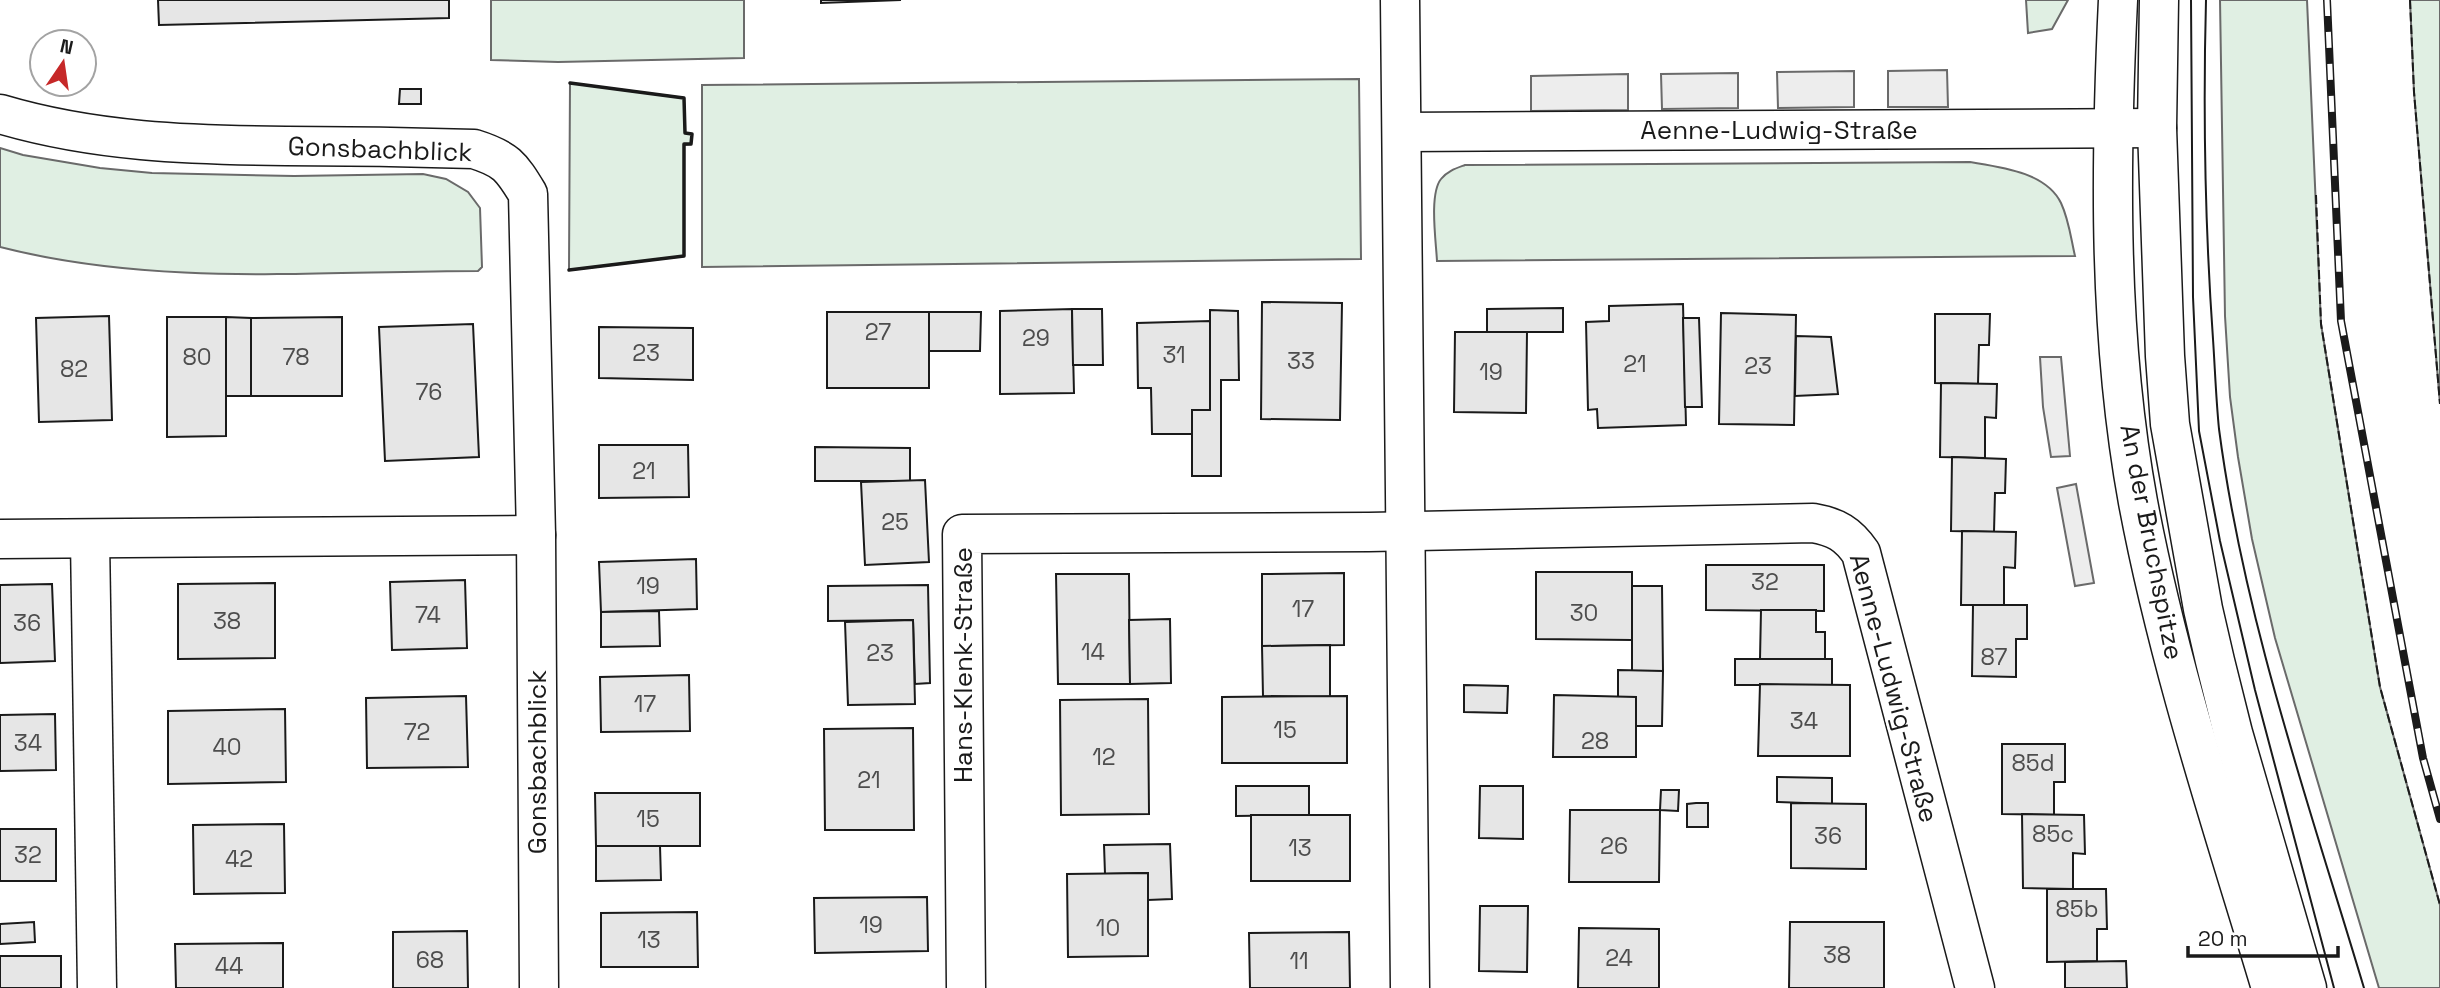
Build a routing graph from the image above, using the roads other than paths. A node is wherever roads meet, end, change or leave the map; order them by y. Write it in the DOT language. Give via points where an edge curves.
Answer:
graph roads {
  1 [pos="1400,0"];
  2 [pos="2118,0"];
  3 [pos="2159,0"];
  4 [pos="0,114"];
  5 [pos="2112,128"];
  6 [pos="2157,128"];
  7 [pos="1402,132"];
  8 [pos="1406,531"];
  9 [pos="536,536"];
  10 [pos="0,539"];
  11 [pos="90,539"];
  12 [pos="97,988"];
  13 [pos="538,988"];
  14 [pos="966,988"];
  15 [pos="1410,988"];
  16 [pos="1975,988"];
  17 [pos="2271,988"];
  18 [pos="2307,988"];
  1 -- 7 [label="street"];
  2 -- 5 [label="street, An der Bruchspitze"];
  3 -- 6 [label="street, An der Bruchspitze"];
  4 -- 9 [label="street, Gonsbachblick" via="105,137 188,145 474,149 512,167 528,194"];
  5 -- 6 [label="street, Aenne-Ludwig-Straße"];
  5 -- 7 [label="street, Aenne-Ludwig-Straße"];
  5 -- 17 [label="street, An der Bruchspitze" via="2117,316 2138,503 2176,665"];
  6 -- 18 [label="street, An der Bruchspitze" via="2165,356 2182,494 2233,733"];
  7 -- 8 [label="street"];
  8 -- 14 [label="street, Hans-Klenk-Straße" via="962,534"];
  8 -- 15 [label="street"];
  8 -- 16 [label="street, Aenne-Ludwig-Straße" via="1813,523 1853,540 1869,577"];
  9 -- 11 [label="street"];
  9 -- 13 [label="street, Gonsbachblick"];
  10 -- 11 [label="street"];
  11 -- 12 [label="street"];
}
